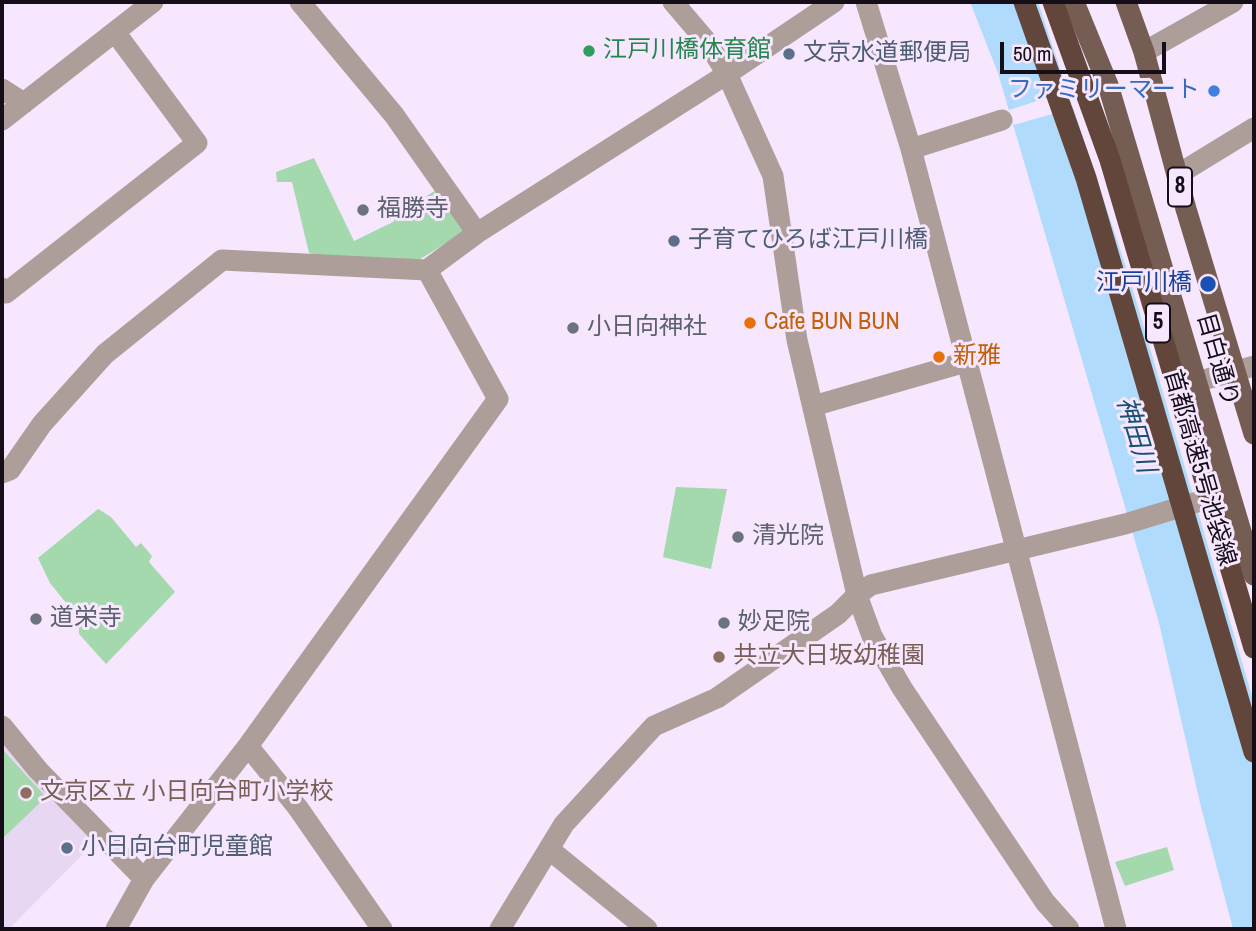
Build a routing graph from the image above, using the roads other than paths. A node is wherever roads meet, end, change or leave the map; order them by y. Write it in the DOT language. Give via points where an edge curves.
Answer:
graph roads {
  1 [pos="153,2"];
  2 [pos="300,2"];
  3 [pos="673,2"];
  4 [pos="834,2"];
  5 [pos="866,2"];
  6 [pos="1024,2"];
  7 [pos="1053,2"];
  8 [pos="1074,2"];
  9 [pos="1126,2"];
  10 [pos="1233,2"];
  11 [pos="115,32"];
  12 [pos="1144,52"];
  13 [pos="727,74"];
  14 [pos="2,89"];
  15 [pos="24,103"];
  16 [pos="2,120"];
  17 [pos="1002,120"];
  18 [pos="1254,128"];
  19 [pos="911,149"];
  20 [pos="1177,175"];
  21 [pos="477,233"];
  22 [pos="427,270"];
  23 [pos="2,288"];
  24 [pos="966,362"];
  25 [pos="1245,369"];
  26 [pos="1196,383"];
  27 [pos="813,406"];
  28 [pos="1254,434"];
  29 [pos="2,473"];
  30 [pos="1229,492"];
  31 [pos="1015,549"];
  32 [pos="1254,575"];
  33 [pos="856,595"];
  34 [pos="1254,648"];
  35 [pos="2,726"];
  36 [pos="248,747"];
  37 [pos="1254,752"];
  38 [pos="550,850"];
  39 [pos="144,879"];
  40 [pos="116,929"];
  41 [pos="382,929"];
  42 [pos="500,929"];
  43 [pos="647,929"];
  44 [pos="1069,929"];
  45 [pos="1116,929"];
  1 -- 11 [label="street"];
  2 -- 21 [label="street" via="394,115"];
  3 -- 13 [label="street"];
  4 -- 13 [label="street"];
  5 -- 19 [label="street"];
  6 -- 37 [label="highway, 首都高速5号池袋線 / 5, bridge" via="1086,178"];
  7 -- 34 [label="highway, 首都高速5号池袋線 / 5, bridge" via="1110,160"];
  8 -- 26 [label="main road, 目白通り / 8" via="1108,86"];
  9 -- 12 [label="main road, 目白通り / 8"];
  10 -- 12 [label="street"];
  11 -- 15 [label="street"];
  11 -- 23 [label="street" via="197,143 6,293"];
  12 -- 20 [label="main road, 目白通り / 8"];
  13 -- 21 [label="street"];
  13 -- 27 [label="street" via="773,176 797,340"];
  14 -- 15 [label="street"];
  15 -- 16 [label="street"];
  17 -- 19 [label="street"];
  18 -- 20 [label="street"];
  19 -- 24 [label="street"];
  20 -- 25 [label="main road, 目白通り / 8"];
  21 -- 22 [label="street"];
  22 -- 29 [label="street" via="222,260 105,354 42,424 10,470"];
  22 -- 36 [label="street" via="498,400"];
  24 -- 27 [label="street"];
  24 -- 31 [label="street"];
  25 -- 26 [label="street"];
  25 -- 28 [label="main road, 目白通り / 8"];
  26 -- 30 [label="main road, 目白通り / 8"];
  27 -- 33 [label="street"];
  30 -- 31 [label="street" via="1125,524"];
  30 -- 32 [label="main road, 目白通り / 8"];
  31 -- 33 [label="street" via="871,586"];
  31 -- 45 [label="street"];
  33 -- 38 [label="street" via="838,614 717,698 654,726 564,824"];
  33 -- 44 [label="street" via="872,636 902,688 1045,902"];
  35 -- 39 [label="street" via="38,770"];
  36 -- 39 [label="street"];
  36 -- 41 [label="street" via="298,808"];
  38 -- 42 [label="street"];
  38 -- 43 [label="street"];
  39 -- 40 [label="street"];
}
